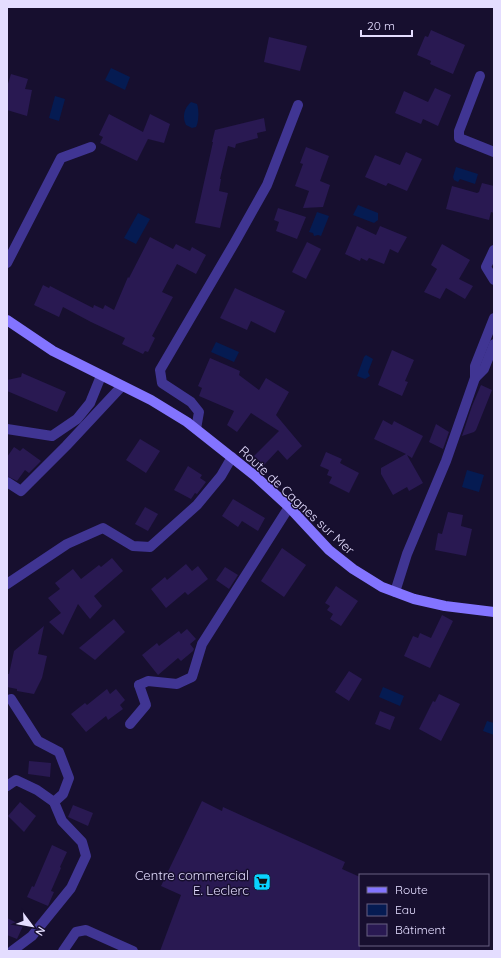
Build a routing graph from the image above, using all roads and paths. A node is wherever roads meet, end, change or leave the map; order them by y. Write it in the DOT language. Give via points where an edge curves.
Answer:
graph roads {
  1 [pos="480,76"];
  2 [pos="298,105"];
  3 [pos="91,148"];
  4 [pos="494,152"];
  5 [pos="494,250"];
  6 [pos="7,263"];
  7 [pos="494,280"];
  8 [pos="494,318"];
  9 [pos="9,320"];
  10 [pos="494,344"];
  11 [pos="101,376"];
  12 [pos="475,378"];
  13 [pos="122,386"];
  14 [pos="196,428"];
  15 [pos="7,429"];
  16 [pos="232,457"];
  17 [pos="7,482"];
  18 [pos="289,507"];
  19 [pos="7,584"];
  20 [pos="395,592"];
  21 [pos="494,612"];
  22 [pos="11,699"];
  23 [pos="130,724"];
  24 [pos="7,786"];
  25 [pos="54,802"];
  26 [pos="117,948"];
  27 [pos="12,951"];
  28 [pos="63,951"];
  29 [pos="133,951"];
  1 -- 4 [label="street" via="459,131 460,138"];
  2 -- 14 [label="street" via="267,185 160,370 162,383 191,402 199,412"];
  3 -- 6 [label="street" via="61,158"];
  5 -- 7 [label="street" via="486,267"];
  8 -- 12 [label="street" via="474,366"];
  9 -- 11 [label="main road, Route de Cagnes sur Mer" via="53,351"];
  10 -- 12 [label="street" via="484,369"];
  11 -- 13 [label="main road, Route de Cagnes sur Mer"];
  11 -- 15 [label="street" via="90,403 77,419 52,436"];
  12 -- 20 [label="street" via="446,461 407,554"];
  13 -- 14 [label="main road, Route de Cagnes sur Mer" via="151,400"];
  13 -- 17 [label="street" via="20,491"];
  14 -- 16 [label="main road, Route de Cagnes sur Mer"];
  16 -- 18 [label="main road, Route de Cagnes sur Mer"];
  16 -- 19 [label="street" via="221,476 197,505 150,547 133,546 103,528 67,544"];
  18 -- 20 [label="main road, Route de Cagnes sur Mer" via="329,550 382,587"];
  18 -- 23 [label="street" via="202,644 192,677 177,684 148,681 139,685 146,705"];
  20 -- 21 [label="main road, Route de Cagnes sur Mer" via="444,606"];
  22 -- 25 [label="street" via="38,741 59,752 69,778 63,794"];
  24 -- 25 [label="street" via="16,780"];
  25 -- 27 [label="street" via="62,821 82,842 86,856 71,888 32,936"];
  26 -- 28 [label="street" via="86,930 76,932"];
  26 -- 29 [label="street"];
}
